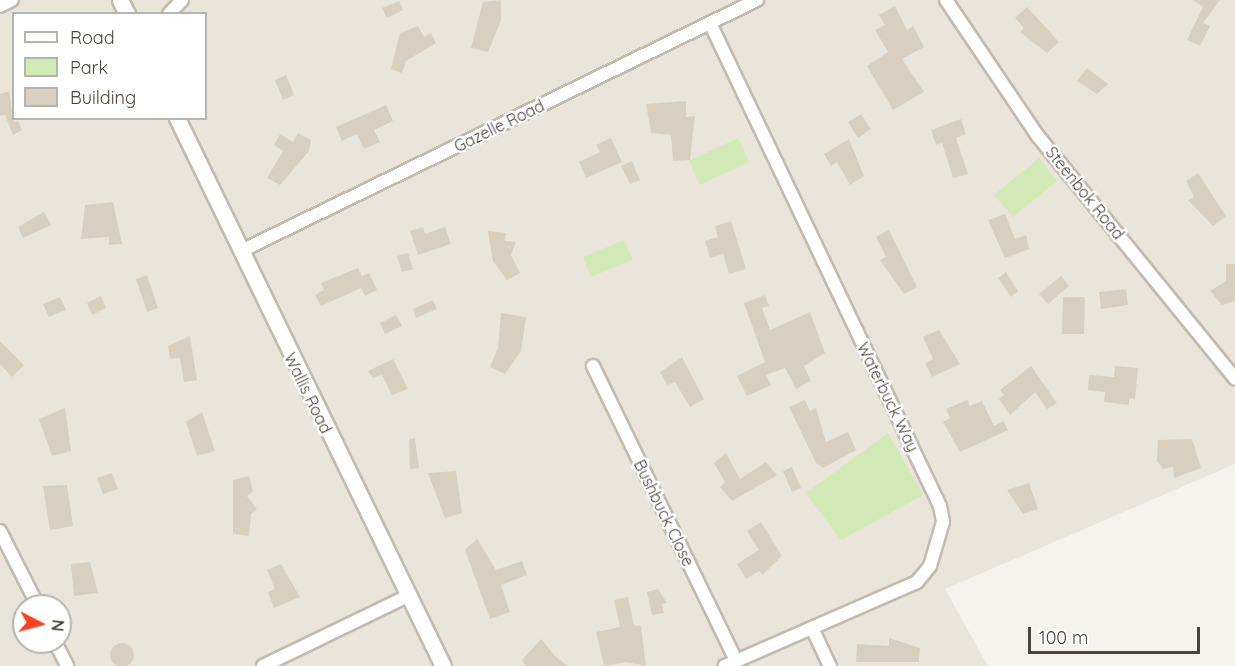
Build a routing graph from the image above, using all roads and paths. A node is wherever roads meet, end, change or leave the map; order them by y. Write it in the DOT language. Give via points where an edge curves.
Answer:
graph roads {
  1 [pos="12,0"];
  2 [pos="182,0"];
  3 [pos="758,0"];
  4 [pos="946,0"];
  5 [pos="0,6"];
  6 [pos="172,12"];
  7 [pos="710,23"];
  8 [pos="178,120"];
  9 [pos="241,251"];
  10 [pos="593,366"];
  11 [pos="1235,379"];
  12 [pos="0,531"];
  13 [pos="32,594"];
  14 [pos="408,596"];
  15 [pos="813,630"];
  16 [pos="730,663"];
  17 [pos="263,666"];
  18 [pos="443,666"];
  19 [pos="830,666"];
  1 -- 5 [label="street"];
  2 -- 6 [label="street"];
  3 -- 7 [label="street, Gazelle Road"];
  4 -- 11 [label="street, Steenbok Road" via="1037,135"];
  7 -- 9 [label="street, Gazelle Road"];
  7 -- 15 [label="street, Waterbuck Way" via="940,506 943,522 930,566 918,582"];
  8 -- 9 [label="street, Wallis Road"];
  9 -- 14 [label="street, Wallis Road"];
  10 -- 16 [label="street, Bushbuck Close"];
  12 -- 13 [label="street"];
  14 -- 17 [label="street"];
  14 -- 18 [label="street, Wallis Road"];
  15 -- 16 [label="street, Waterbuck Way"];
  15 -- 19 [label="street"];
}
